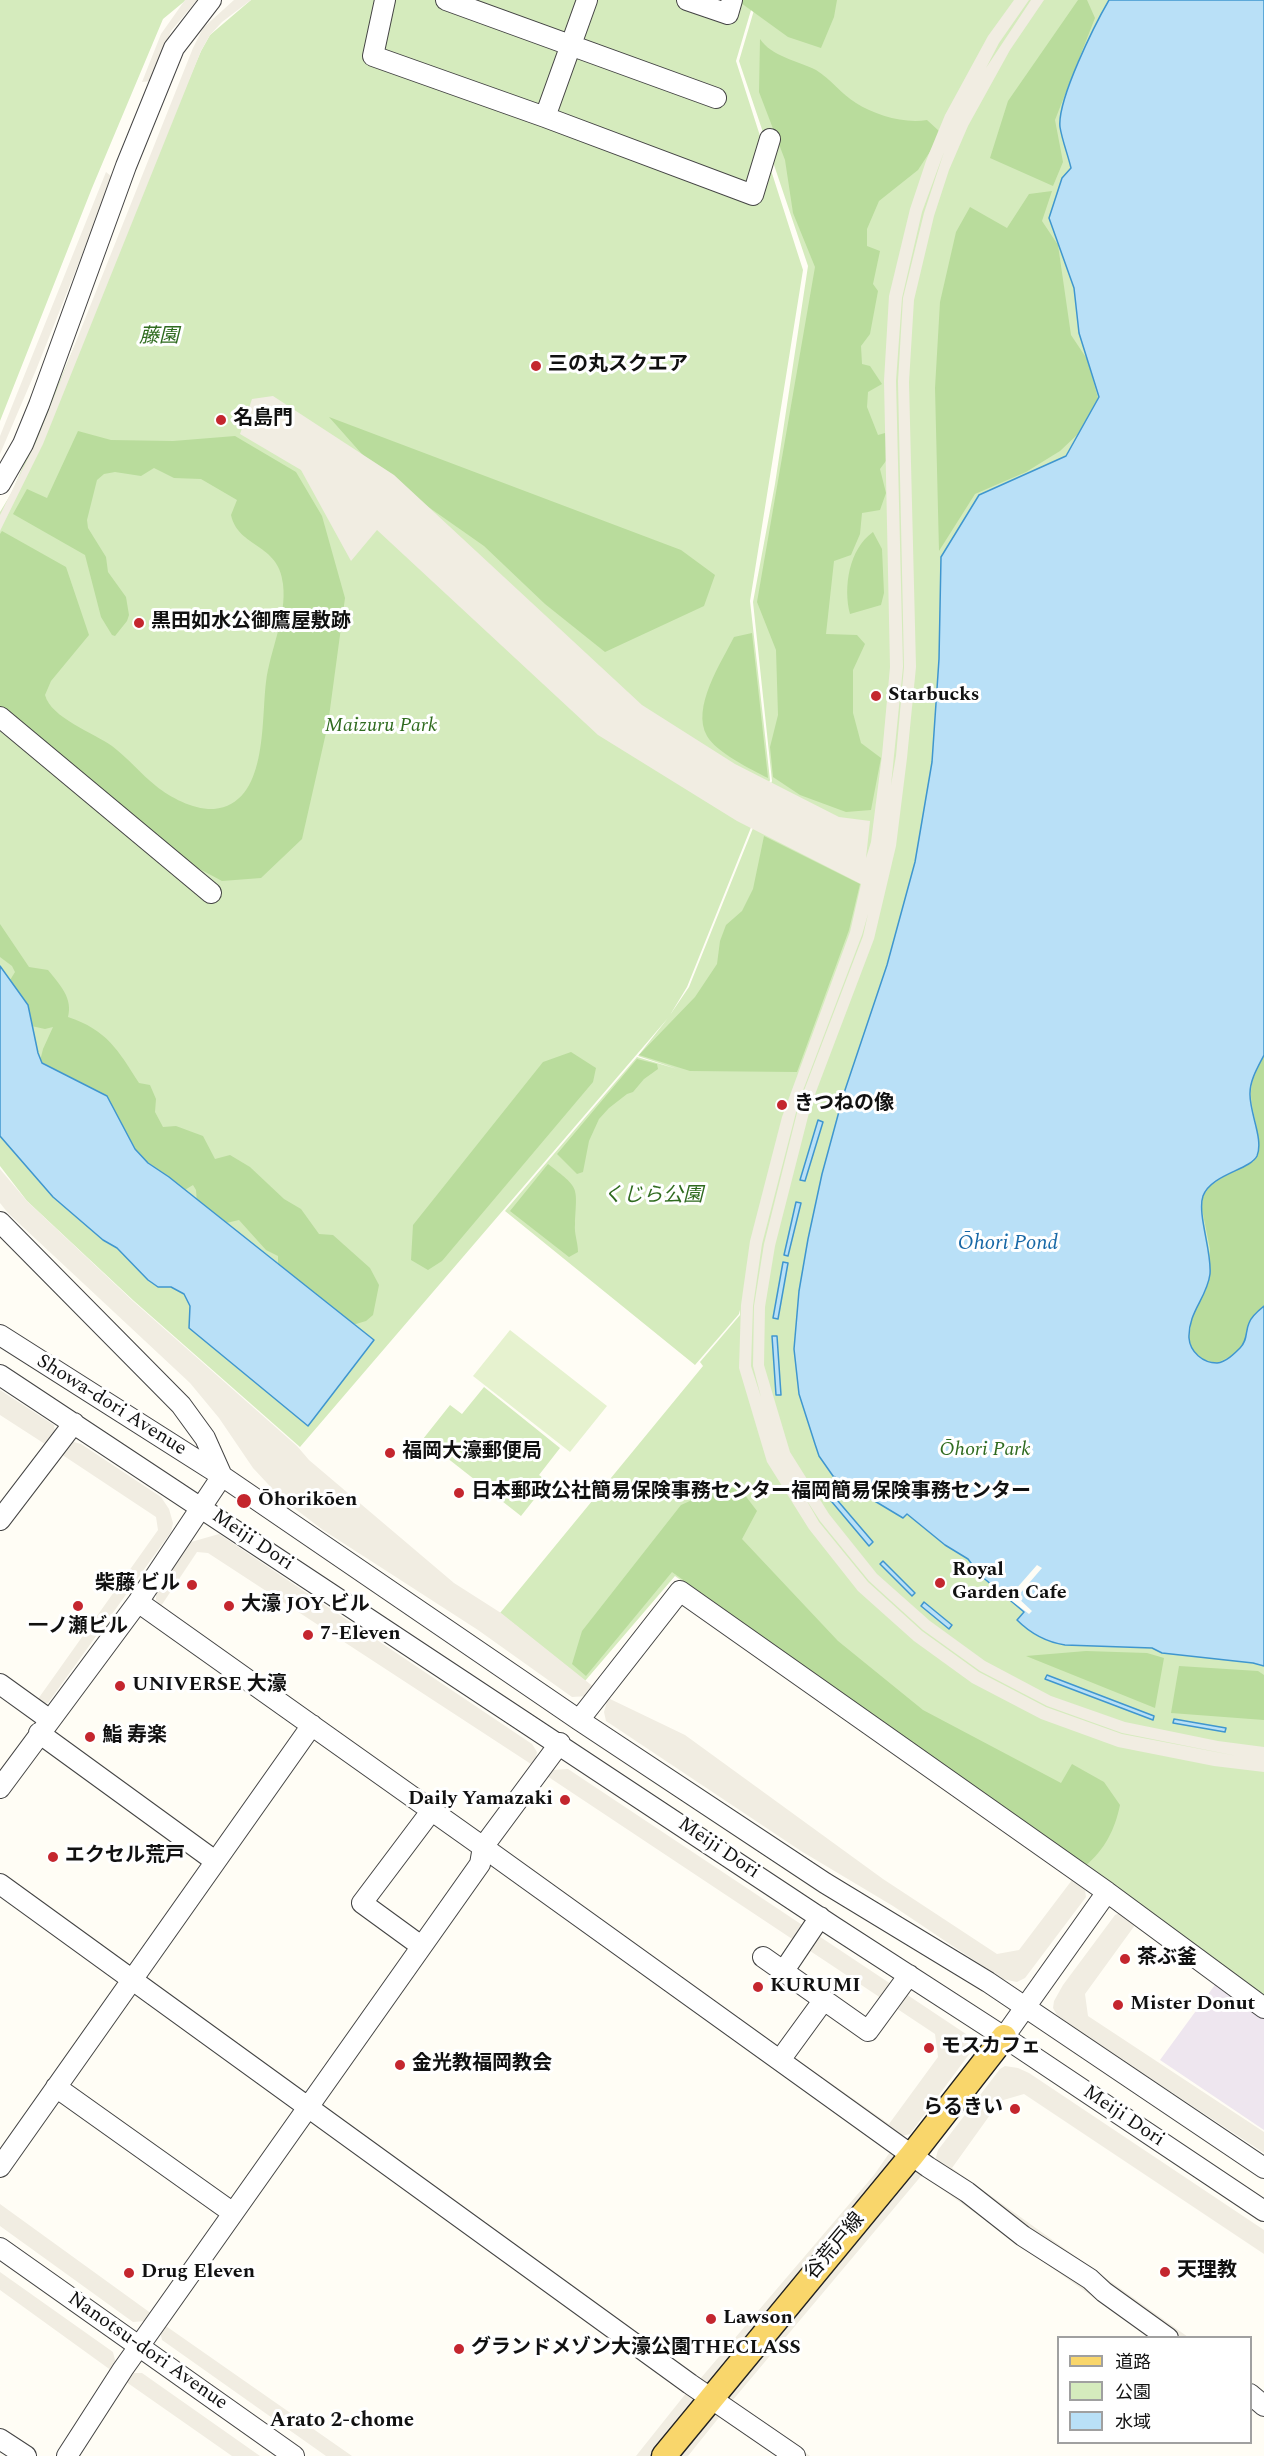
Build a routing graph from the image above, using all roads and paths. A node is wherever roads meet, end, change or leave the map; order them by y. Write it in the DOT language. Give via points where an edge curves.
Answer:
graph roads {
  1 [pos="212,0"];
  2 [pos="385,0"];
  3 [pos="446,0"];
  4 [pos="587,0"];
  5 [pos="687,0"];
  6 [pos="732,0"];
  7 [pos="571,45"];
  8 [pos="716,98"];
  9 [pos="545,117"];
  10 [pos="770,140"];
  11 [pos="0,484"];
  12 [pos="0,717"];
  13 [pos="211,893"];
  14 [pos="3,1234"];
  15 [pos="0,1335"];
  16 [pos="0,1375"];
  17 [pos="74,1423"];
  18 [pos="222,1476"];
  19 [pos="202,1507"];
  20 [pos="0,1520"];
  21 [pos="138,1602"];
  22 [pos="0,1684"];
  23 [pos="579,1720"];
  24 [pos="312,1725"];
  25 [pos="44,1727"];
  26 [pos="560,1743"];
  27 [pos="0,1788"];
  28 [pos="432,1810"];
  29 [pos="483,1847"];
  30 [pos="215,1861"];
  31 [pos="0,1884"];
  32 [pos="1107,1892"];
  33 [pos="820,1917"];
  34 [pos="421,1946"];
  35 [pos="763,1957"];
  36 [pos="783,1972"];
  37 [pos="909,1975"];
  38 [pos="132,1979"];
  39 [pos="823,2001"];
  40 [pos="1026,2008"];
  41 [pos="1264,2008"];
  42 [pos="1004,2037"];
  43 [pos="780,2060"];
  44 [pos="56,2087"];
  45 [pos="308,2106"];
  46 [pos="912,2156"];
  47 [pos="0,2167"];
  48 [pos="1264,2168"];
  49 [pos="1264,2211"];
  50 [pos="233,2213"];
  51 [pos="0,2248"];
  52 [pos="1167,2336"];
  53 [pos="138,2347"];
  54 [pos="1252,2395"];
  55 [pos="712,2397"];
  56 [pos="1264,2406"];
  57 [pos="0,2439"];
  58 [pos="26,2456"];
  59 [pos="67,2456"];
  60 [pos="294,2456"];
  61 [pos="664,2456"];
  62 [pos="795,2456"];
  1 -- 11 [label="street" via="174,48 126,166 39,405"];
  2 -- 9 [label="street" via="373,56"];
  3 -- 7 [label="street"];
  4 -- 7 [label="street"];
  5 -- 6 [label="street" via="728,14"];
  7 -- 8 [label="street"];
  7 -- 9 [label="street"];
  9 -- 10 [label="street" via="753,195"];
  12 -- 13 [label="street"];
  14 -- 18 [label="street, Meiji Dori" via="181,1405 205,1438"];
  15 -- 18 [label="street, Showa-dori Avenue"];
  16 -- 17 [label="street, Showa-dori Avenue"];
  17 -- 19 [label="street, Showa-dori Avenue"];
  17 -- 20 [label="street"];
  18 -- 19 [label="street, Meiji Dori"];
  18 -- 23 [label="street, Meiji Dori"];
  19 -- 21 [label="street"];
  19 -- 26 [label="street, Meiji Dori"];
  21 -- 24 [label="street"];
  21 -- 25 [label="street"];
  22 -- 25 [label="street"];
  23 -- 32 [label="street" via="680,1591"];
  23 -- 40 [label="street, Meiji Dori"];
  24 -- 28 [label="street"];
  24 -- 30 [label="street"];
  25 -- 27 [label="street"];
  25 -- 30 [label="street"];
  26 -- 29 [label="street"];
  26 -- 33 [label="street, Meiji Dori"];
  28 -- 29 [label="street"];
  28 -- 34 [label="street" via="362,1903"];
  29 -- 34 [label="street" via="480,1863"];
  29 -- 43 [label="street"];
  30 -- 38 [label="street"];
  31 -- 38 [label="street"];
  32 -- 40 [label="street"];
  32 -- 41 [label="street"];
  33 -- 36 [label="street"];
  33 -- 37 [label="street, Meiji Dori"];
  34 -- 45 [label="street"];
  35 -- 36 [label="street"];
  36 -- 39 [label="street"];
  37 -- 39 [label="street" via="868,2031"];
  37 -- 42 [label="street, Meiji Dori"];
  38 -- 44 [label="street"];
  38 -- 45 [label="street"];
  39 -- 43 [label="street"];
  40 -- 42 [label="street"];
  40 -- 48 [label="street, Meiji Dori"];
  42 -- 46 [label="main road, 谷荒戸線"];
  42 -- 49 [label="street, Meiji Dori"];
  43 -- 46 [label="street"];
  44 -- 47 [label="street"];
  44 -- 50 [label="street"];
  45 -- 50 [label="street"];
  45 -- 55 [label="street"];
  46 -- 52 [label="street" via="1023,2236 1090,2278"];
  46 -- 55 [label="main road, 谷荒戸線"];
  50 -- 53 [label="street"];
  51 -- 53 [label="street, Nanotsu-dori Avenue"];
  53 -- 59 [label="street"];
  53 -- 60 [label="street, Nanotsu-dori Avenue"];
  54 -- 56 [label="street"];
  55 -- 61 [label="main road, 谷荒戸線"];
  55 -- 62 [label="street"];
  57 -- 58 [label="street"];
}
